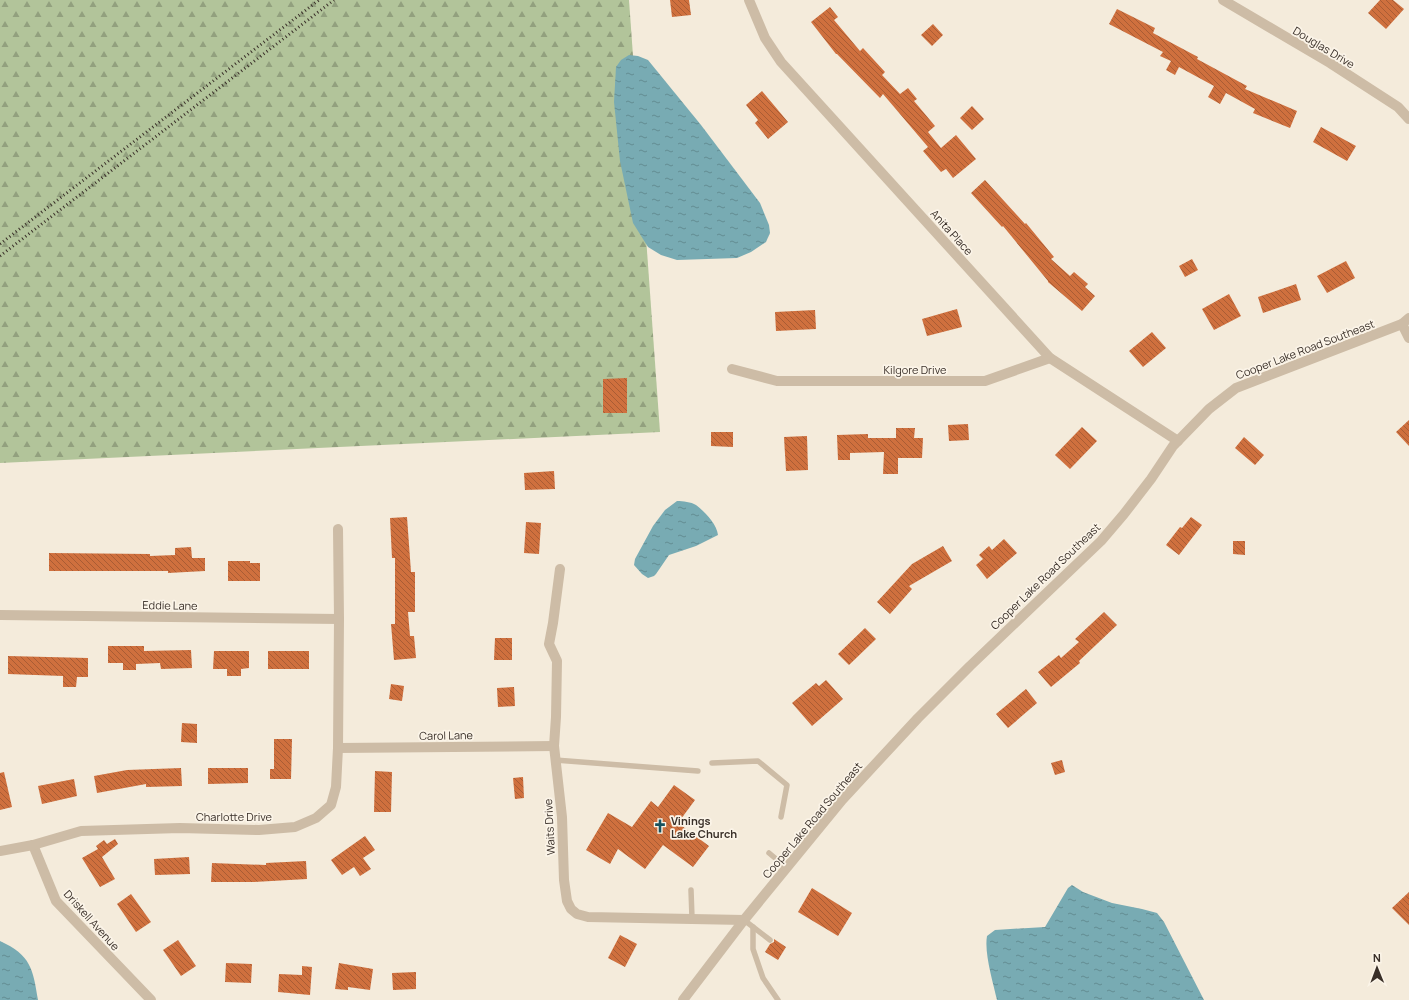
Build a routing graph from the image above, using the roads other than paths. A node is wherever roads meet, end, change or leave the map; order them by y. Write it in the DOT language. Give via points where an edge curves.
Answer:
graph roads {
  1 [pos="749,0"];
  2 [pos="1223,0"];
  3 [pos="1409,119"];
  4 [pos="1405,321"];
  5 [pos="1409,338"];
  6 [pos="1050,358"];
  7 [pos="732,369"];
  8 [pos="1178,441"];
  9 [pos="338,529"];
  10 [pos="560,569"];
  11 [pos="0,615"];
  12 [pos="339,619"];
  13 [pos="554,746"];
  14 [pos="338,748"];
  15 [pos="555,760"];
  16 [pos="712,763"];
  17 [pos="698,771"];
  18 [pos="781,817"];
  19 [pos="33,845"];
  20 [pos="0,852"];
  21 [pos="768,853"];
  22 [pos="786,868"];
  23 [pos="691,890"];
  24 [pos="692,918"];
  25 [pos="744,920"];
  26 [pos="753,927"];
  27 [pos="770,940"];
  28 [pos="151,1000"];
  29 [pos="683,1000"];
  30 [pos="778,1000"];
  1 -- 6 [label="street, Anita Place" via="765,38 781,62"];
  2 -- 3 [label="street, Douglas Drive" via="1330,63 1398,107"];
  4 -- 5 [label="street"];
  4 -- 8 [label="street, Cooper Lake Road Southeast" via="1236,388 1209,409"];
  6 -- 7 [label="street, Kilgore Drive" via="985,380 777,381"];
  6 -- 8 [label="street, Anita Place"];
  8 -- 22 [label="street, Cooper Lake Road Southeast" via="1101,541 918,718 842,800"];
  9 -- 12 [label="street, Charlotte Drive"];
  10 -- 13 [label="street, Waits Drive" via="549,644 557,661"];
  11 -- 12 [label="street, Eddie Lane"];
  12 -- 14 [label="street, Charlotte Drive"];
  13 -- 14 [label="street, Carol Lane"];
  13 -- 15 [label="street, Waits Drive"];
  14 -- 19 [label="street, Charlotte Drive" via="336,787 331,805 316,818 295,826 259,830 180,828 81,831"];
  15 -- 17 [label="lane"];
  15 -- 24 [label="street, Waits Drive" via="562,817 565,892 571,909 577,914 598,918"];
  16 -- 18 [label="lane" via="758,761 787,785"];
  19 -- 20 [label="street, Charlotte Drive"];
  19 -- 28 [label="street, Driskell Avenue" via="56,901"];
  21 -- 22 [label="lane"];
  22 -- 25 [label="street, Cooper Lake Road Southeast"];
  23 -- 24 [label="lane"];
  24 -- 25 [label="street, Waits Drive"];
  25 -- 26 [label="lane"];
  25 -- 29 [label="street, Cooper Lake Road Southeast"];
  26 -- 27 [label="lane"];
  26 -- 30 [label="lane" via="753,949 764,978"];
}
